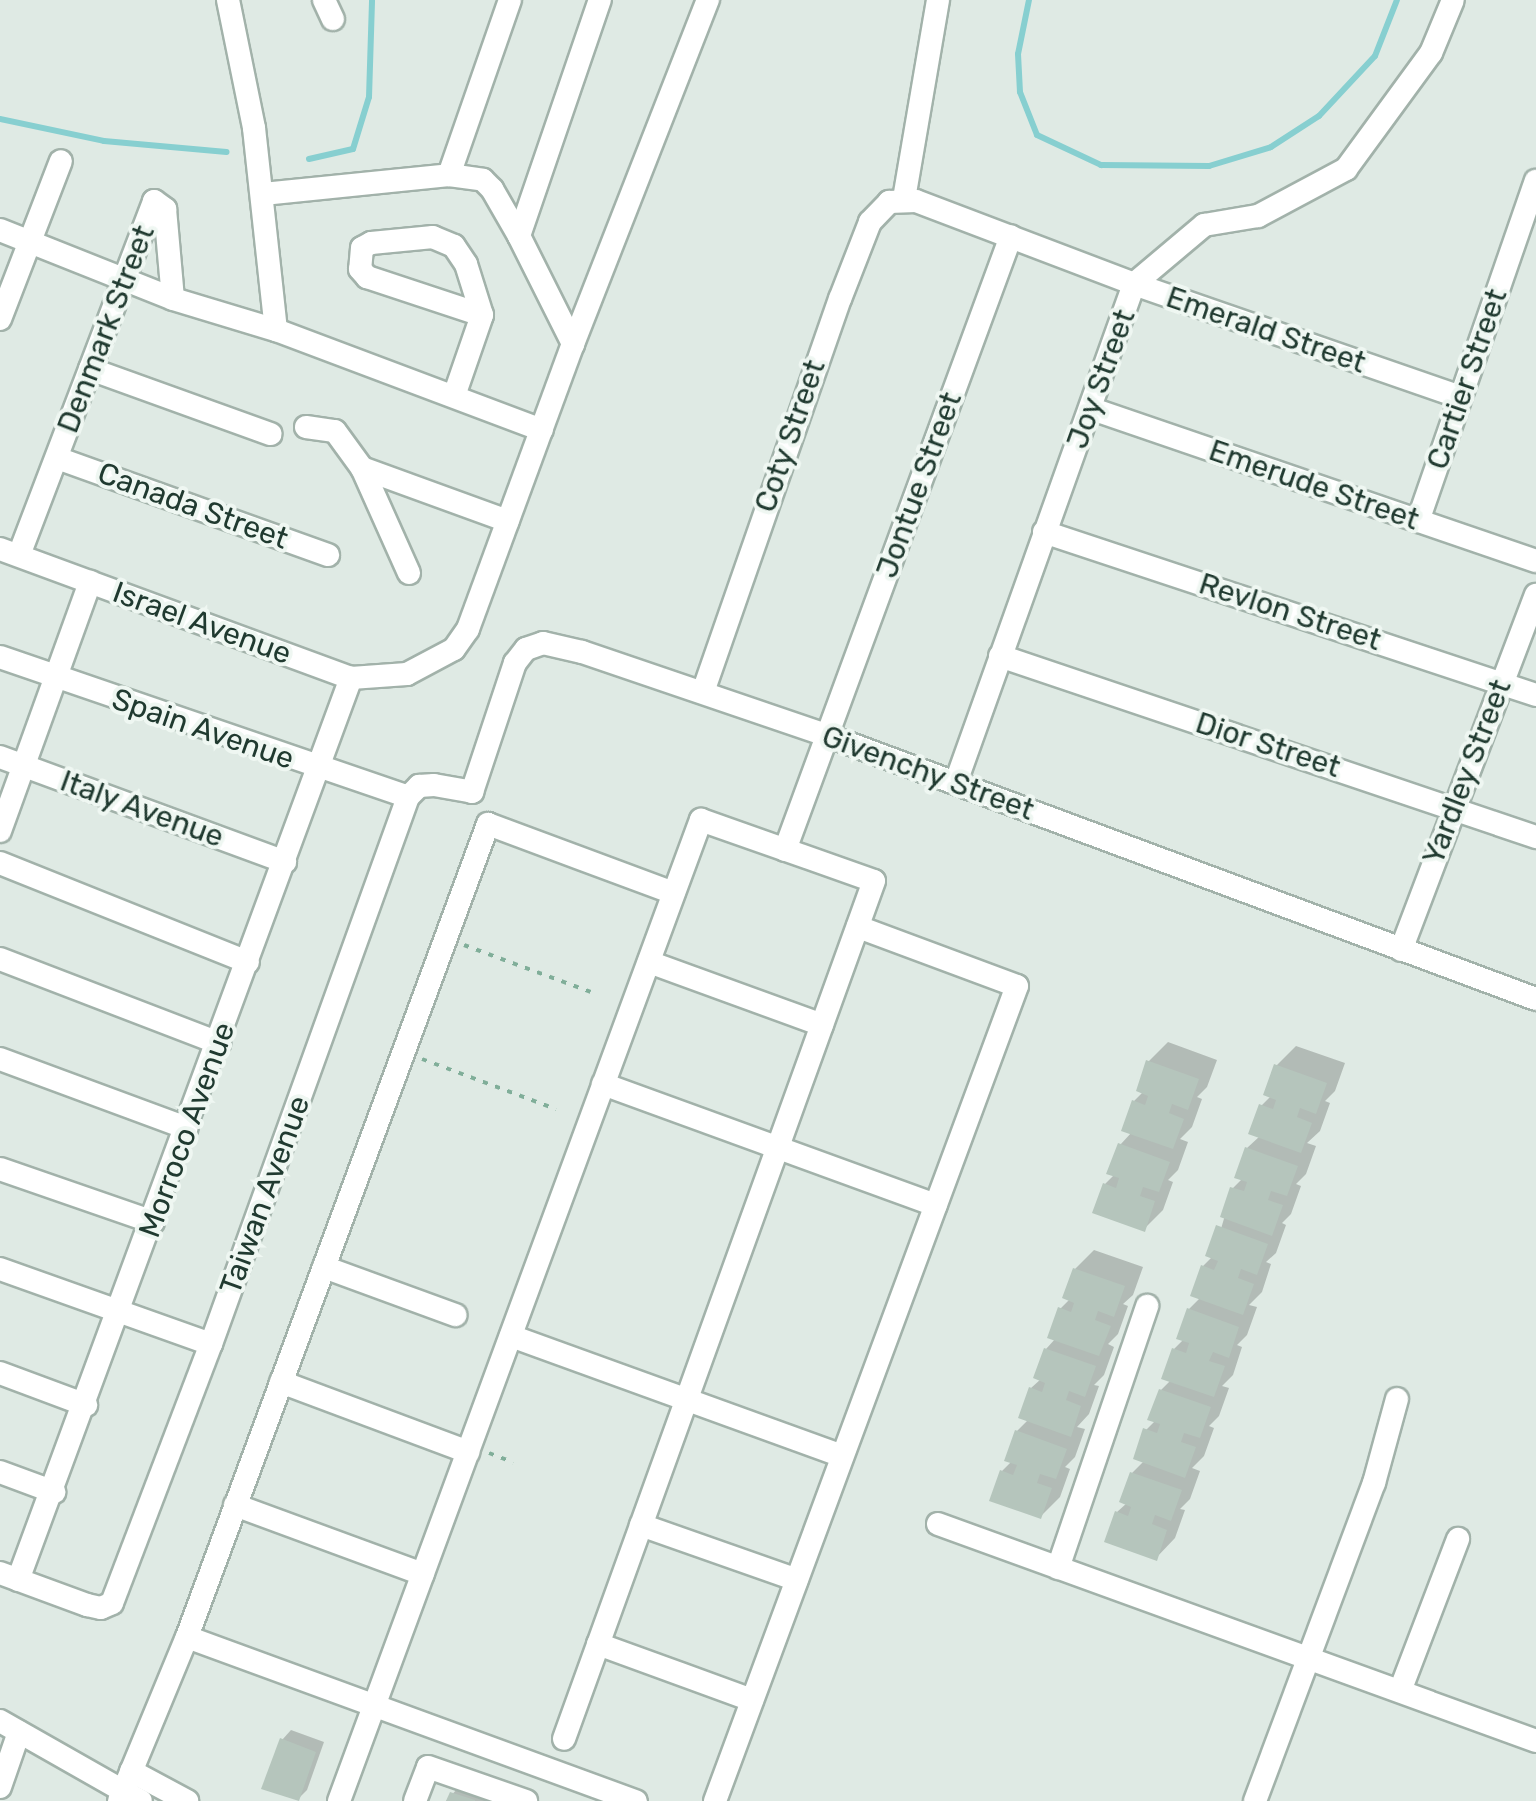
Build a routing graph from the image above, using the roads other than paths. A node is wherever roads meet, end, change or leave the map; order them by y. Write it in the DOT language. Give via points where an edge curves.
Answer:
graph roads {
  1 [pos="228,0"];
  2 [pos="510,0"];
  3 [pos="600,0"];
  4 [pos="708,0"];
  5 [pos="938,0"];
  6 [pos="1453,0"];
  7 [pos="61,161"];
  8 [pos="449,174"];
  9 [pos="1536,181"];
  10 [pos="262,186"];
  11 [pos="904,199"];
  12 [pos="0,230"];
  13 [pos="519,236"];
  14 [pos="1011,236"];
  15 [pos="30,241"];
  16 [pos="121,280"];
  17 [pos="1134,284"];
  18 [pos="172,300"];
  19 [pos="482,315"];
  20 [pos="0,318"];
  21 [pos="276,330"];
  22 [pos="573,344"];
  23 [pos="90,369"];
  24 [pos="454,396"];
  25 [pos="1460,397"];
  26 [pos="1092,409"];
  27 [pos="306,427"];
  28 [pos="542,430"];
  29 [pos="272,434"];
  30 [pos="57,458"];
  31 [pos="362,468"];
  32 [pos="1418,520"];
  33 [pos="508,521"];
  34 [pos="1044,532"];
  35 [pos="10,552"];
  36 [pos="328,555"];
  37 [pos="1536,561"];
  38 [pos="409,573"];
  39 [pos="90,582"];
  40 [pos="1536,595"];
  41 [pos="1000,656"];
  42 [pos="0,657"];
  43 [pos="56,678"];
  44 [pos="351,678"];
  45 [pos="1501,682"];
  46 [pos="703,692"];
  47 [pos="1536,694"];
  48 [pos="826,735"];
  49 [pos="0,756"];
  50 [pos="24,765"];
  51 [pos="321,769"];
  52 [pos="956,782"];
  53 [pos="408,797"];
  54 [pos="1454,806"];
  55 [pos="0,832"];
  56 [pos="1536,836"];
  57 [pos="785,850"];
  58 [pos="284,862"];
  59 [pos="0,863"];
  60 [pos="674,893"];
  61 [pos="858,927"];
  62 [pos="1401,950"];
  63 [pos="0,958"];
  64 [pos="248,962"];
  65 [pos="649,962"];
  66 [pos="1536,1000"];
  67 [pos="822,1024"];
  68 [pos="218,1043"];
  69 [pos="0,1059"];
  70 [pos="604,1084"];
  71 [pos="187,1128"];
  72 [pos="778,1148"];
  73 [pos="0,1170"];
  74 [pos="936,1204"];
  75 [pos="153,1222"];
  76 [pos="324,1267"];
  77 [pos="0,1269"];
  78 [pos="1148,1306"];
  79 [pos="120,1312"];
  80 [pos="455,1316"];
  81 [pos="510,1336"];
  82 [pos="211,1344"];
  83 [pos="0,1373"];
  84 [pos="281,1382"];
  85 [pos="1397,1399"];
  86 [pos="686,1400"];
  87 [pos="86,1405"];
  88 [pos="468,1452"];
  89 [pos="842,1456"];
  90 [pos="0,1472"];
  91 [pos="54,1492"];
  92 [pos="235,1505"];
  93 [pos="642,1524"];
  94 [pos="938,1524"];
  95 [pos="1458,1538"];
  96 [pos="1058,1568"];
  97 [pos="423,1574"];
  98 [pos="9,1577"];
  99 [pos="796,1580"];
  100 [pos="186,1637"];
  101 [pos="598,1644"];
  102 [pos="1309,1658"];
  103 [pos="1400,1691"];
  104 [pos="752,1700"];
  105 [pos="374,1706"];
  106 [pos="9,1726"];
  107 [pos="564,1739"];
  108 [pos="1536,1741"];
  109 [pos="0,1787"];
  110 [pos="128,1791"];
  111 [pos="187,1801"];
  112 [pos="339,1801"];
  113 [pos="415,1801"];
  114 [pos="526,1801"];
  115 [pos="636,1801"];
  116 [pos="715,1801"];
  117 [pos="1255,1801"];
  1 -- 10 [label="street"];
  2 -- 8 [label="street"];
  3 -- 13 [label="street"];
  4 -- 22 [label="street"];
  5 -- 11 [label="street"];
  6 -- 17 [label="street, Joy Street" via="1431,53 1346,169 1258,216 1204,225"];
  7 -- 15 [label="street"];
  8 -- 10 [label="street"];
  8 -- 13 [label="street" via="492,188"];
  9 -- 25 [label="street, Cartier Street"];
  10 -- 21 [label="street"];
  11 -- 14 [label="street, Emerald Street"];
  11 -- 46 [label="street, Coty Street" via="888,202 864,238"];
  12 -- 15 [label="street"];
  13 -- 22 [label="street"];
  14 -- 17 [label="street, Emerald Street"];
  14 -- 48 [label="street, Jontue Street"];
  15 -- 16 [label="street"];
  15 -- 20 [label="street"];
  16 -- 18 [label="street"];
  16 -- 18 [label="street, Denmark Street" via="158,200 165,209"];
  16 -- 23 [label="street, Denmark Street"];
  17 -- 25 [label="street, Emerald Street"];
  17 -- 26 [label="street, Joy Street"];
  18 -- 21 [label="street"];
  19 -- 19 [label="street" via="466,264 444,239 362,248 360,268 368,277"];
  19 -- 24 [label="street"];
  21 -- 24 [label="street"];
  22 -- 28 [label="street"];
  23 -- 29 [label="street"];
  23 -- 30 [label="street, Denmark Street"];
  24 -- 28 [label="street"];
  25 -- 32 [label="street, Cartier Street"];
  26 -- 32 [label="street, Emerude Street"];
  26 -- 34 [label="street, Joy Street"];
  27 -- 31 [label="street" via="335,431"];
  28 -- 33 [label="street"];
  30 -- 35 [label="street, Denmark Street"];
  30 -- 36 [label="street, Canada Street"];
  31 -- 33 [label="street"];
  31 -- 38 [label="street"];
  32 -- 37 [label="street, Emerude Street"];
  33 -- 44 [label="street, Israel Avenue" via="468,629 454,649 407,674"];
  34 -- 41 [label="street, Joy Street"];
  34 -- 45 [label="street, Revlon Street"];
  35 -- 39 [label="street, Israel Avenue"];
  39 -- 43 [label="street"];
  39 -- 44 [label="street, Israel Avenue"];
  40 -- 45 [label="street, Yardley Street"];
  41 -- 52 [label="street, Joy Street"];
  41 -- 54 [label="street, Dior Street"];
  42 -- 43 [label="street, Spain Avenue"];
  43 -- 50 [label="street"];
  43 -- 51 [label="street, Spain Avenue"];
  44 -- 51 [label="street, Morroco Avenue"];
  45 -- 47 [label="street, Revlon Street"];
  45 -- 54 [label="street, Yardley Street"];
  46 -- 48 [label="street, Givenchy Street"];
  46 -- 53 [label="street, Givenchy Street" via="582,652 543,644 526,649 515,663 472,792 434,784"];
  48 -- 52 [label="street, Givenchy Street"];
  48 -- 57 [label="street, Jontue Street"];
  49 -- 50 [label="street, Italy Avenue"];
  50 -- 55 [label="street"];
  50 -- 58 [label="street, Italy Avenue"];
  51 -- 53 [label="street, Spain Avenue"];
  51 -- 58 [label="street, Morroco Avenue"];
  52 -- 62 [label="street, Givenchy Street"];
  53 -- 82 [label="street, Taiwan Avenue"];
  54 -- 56 [label="street, Dior Street"];
  54 -- 62 [label="street, Yardley Street"];
  57 -- 60 [label="street" via="701,820"];
  57 -- 61 [label="street" via="874,881"];
  58 -- 64 [label="street, Morroco Avenue"];
  59 -- 64 [label="street"];
  60 -- 65 [label="street"];
  60 -- 76 [label="street" via="488,824"];
  61 -- 67 [label="street"];
  61 -- 74 [label="street" via="1017,986"];
  62 -- 66 [label="street, Givenchy Street"];
  63 -- 68 [label="street"];
  64 -- 68 [label="street, Morroco Avenue"];
  65 -- 67 [label="street"];
  65 -- 70 [label="street"];
  67 -- 72 [label="street"];
  68 -- 71 [label="street, Morroco Avenue"];
  69 -- 71 [label="street"];
  70 -- 72 [label="street"];
  70 -- 81 [label="street"];
  71 -- 75 [label="street, Morroco Avenue"];
  72 -- 74 [label="street"];
  72 -- 86 [label="street"];
  73 -- 75 [label="street"];
  74 -- 89 [label="street"];
  75 -- 79 [label="street, Morroco Avenue"];
  76 -- 80 [label="street"];
  76 -- 84 [label="street"];
  77 -- 79 [label="street"];
  78 -- 96 [label="street"];
  79 -- 82 [label="street"];
  79 -- 87 [label="street, Morroco Avenue"];
  81 -- 86 [label="street"];
  81 -- 88 [label="street"];
  82 -- 98 [label="street, Taiwan Avenue" via="112,1604 101,1608"];
  83 -- 87 [label="street"];
  84 -- 88 [label="street"];
  84 -- 92 [label="street"];
  85 -- 102 [label="street" via="1374,1483"];
  86 -- 89 [label="street"];
  86 -- 93 [label="street"];
  87 -- 91 [label="street, Morroco Avenue"];
  88 -- 97 [label="street"];
  89 -- 99 [label="street"];
  90 -- 91 [label="street"];
  91 -- 98 [label="street, Morroco Avenue"];
  92 -- 97 [label="street"];
  92 -- 100 [label="street"];
  93 -- 99 [label="street"];
  93 -- 101 [label="street"];
  94 -- 96 [label="street"];
  95 -- 103 [label="street"];
  96 -- 102 [label="street"];
  97 -- 105 [label="street"];
  99 -- 104 [label="street"];
  100 -- 105 [label="street"];
  100 -- 110 [label="street"];
  101 -- 104 [label="street"];
  101 -- 107 [label="street"];
  102 -- 103 [label="street"];
  102 -- 117 [label="street"];
  103 -- 108 [label="street"];
  104 -- 116 [label="street"];
  105 -- 112 [label="street"];
  105 -- 115 [label="street"];
  106 -- 109 [label="street"];
  106 -- 110 [label="street"];
  110 -- 111 [label="street"];
  113 -- 114 [label="street" via="428,1767"];
}
